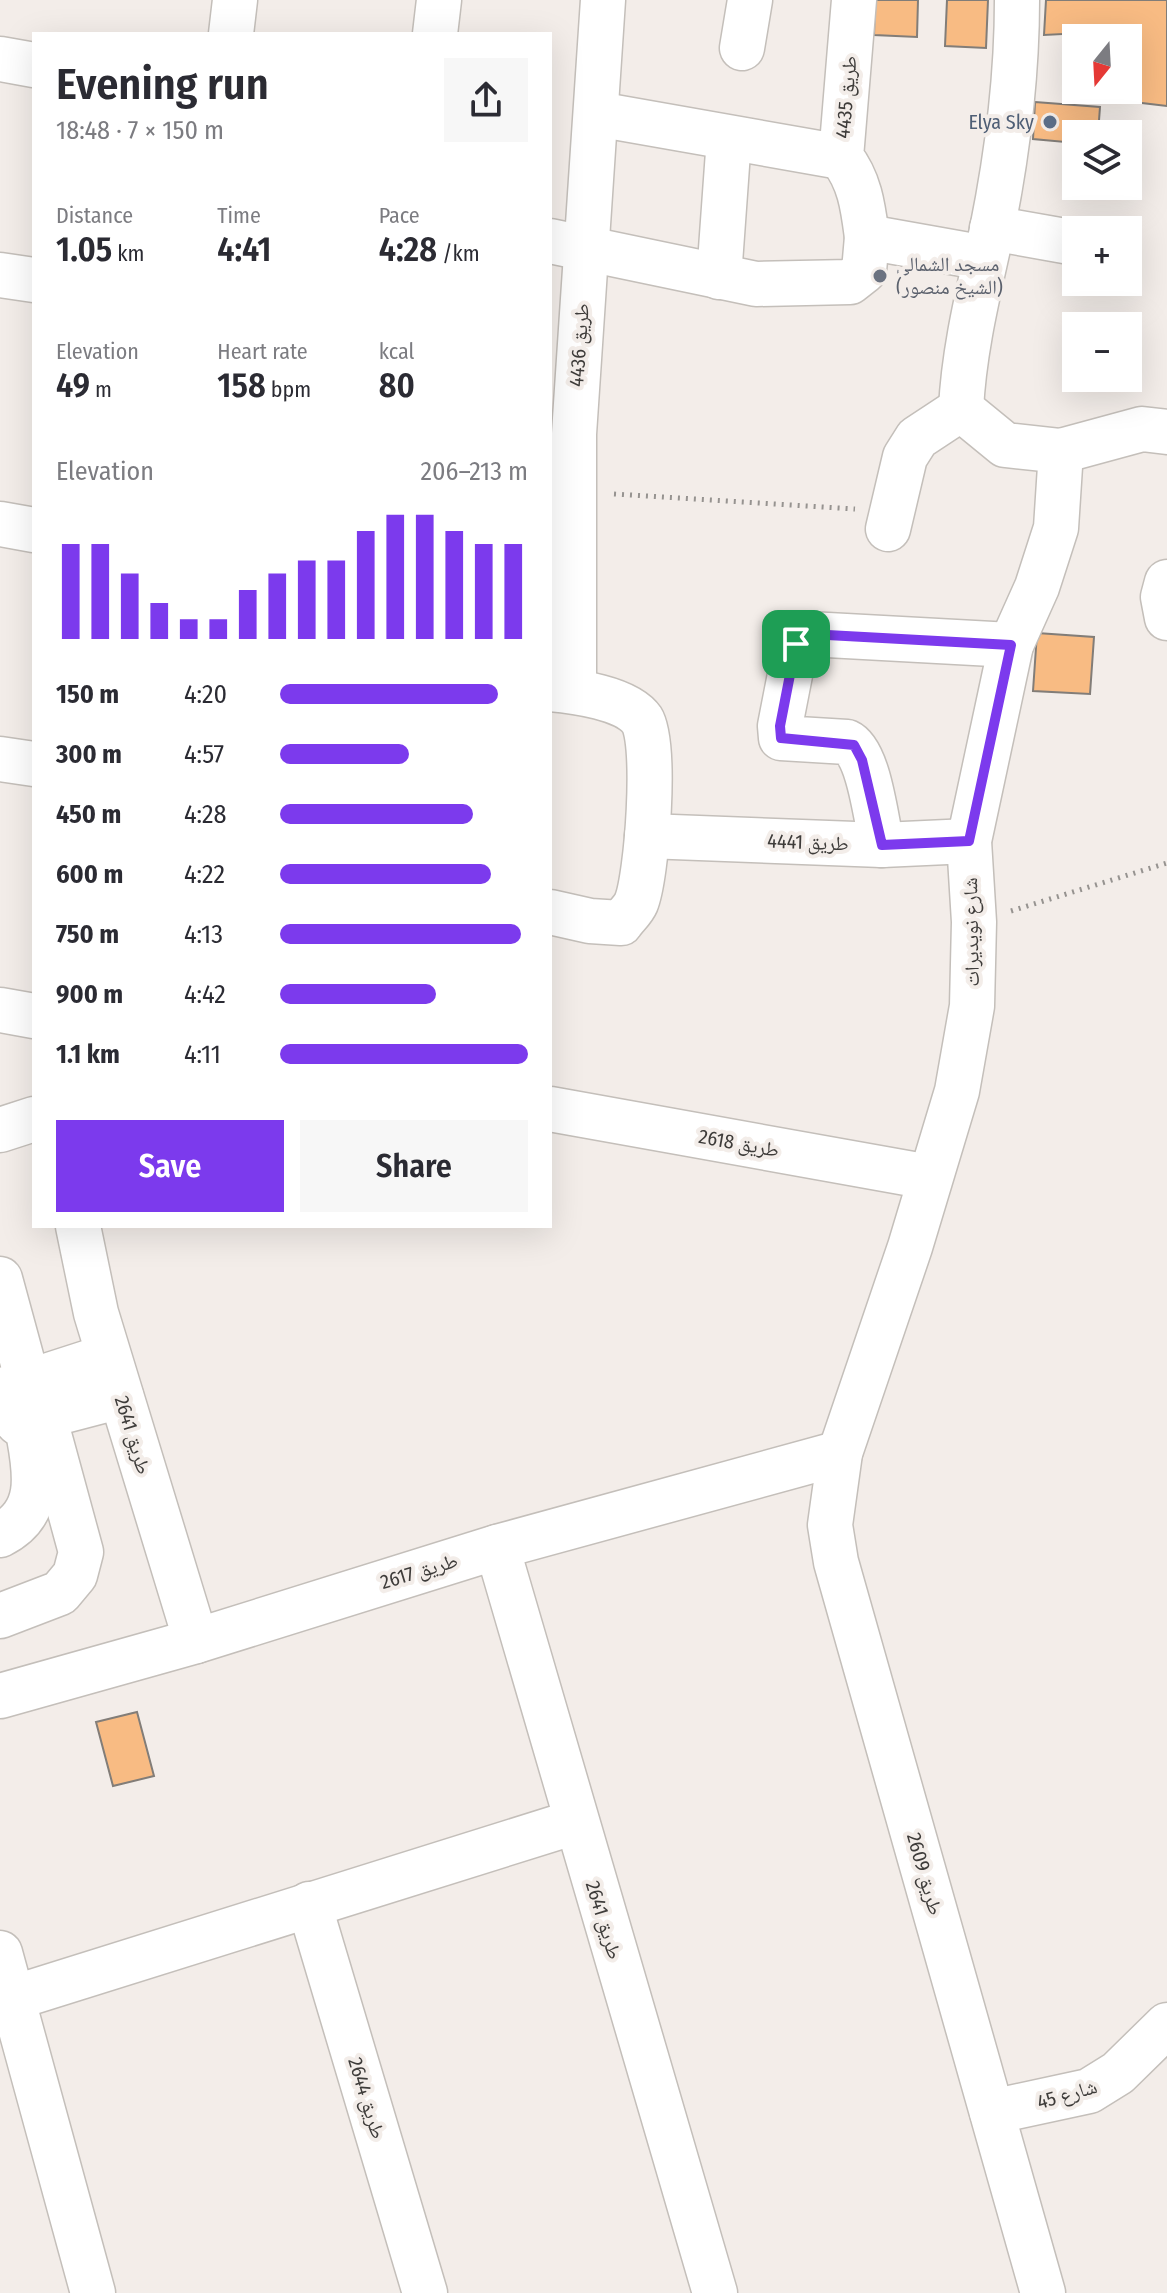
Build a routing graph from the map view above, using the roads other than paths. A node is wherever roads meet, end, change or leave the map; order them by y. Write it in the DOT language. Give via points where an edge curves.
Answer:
graph roads {
  1 [pos="235,0"];
  2 [pos="439,0"];
  3 [pos="603,0"];
  4 [pos="750,0"];
  5 [pos="854,0"];
  6 [pos="1017,0"];
  7 [pos="231,32"];
  8 [pos="435,32"];
  9 [pos="742,48"];
  10 [pos="0,59"];
  11 [pos="32,65"];
  12 [pos="597,114"];
  13 [pos="729,138"];
  14 [pos="841,157"];
  15 [pos="867,237"];
  16 [pos="989,243"];
  17 [pos="1062,243"];
  18 [pos="568,245"];
  19 [pos="0,275"];
  20 [pos="719,277"];
  21 [pos="32,280"];
  22 [pos="961,409"];
  23 [pos="1167,432"];
  24 [pos="1061,451"];
  25 [pos="562,491"];
  26 [pos="890,520"];
  27 [pos="0,524"];
  28 [pos="32,530"];
  29 [pos="1167,582"];
  30 [pos="1167,618"];
  31 [pos="1011,645"];
  32 [pos="562,690"];
  33 [pos="0,759"];
  34 [pos="32,764"];
  35 [pos="647,836"];
  36 [pos="969,841"];
  37 [pos="882,845"];
  38 [pos="552,912"];
  39 [pos="0,1010"];
  40 [pos="32,1016"];
  41 [pos="552,1109"];
  42 [pos="32,1120"];
  43 [pos="0,1130"];
  44 [pos="929,1177"];
  45 [pos="78,1228"];
  46 [pos="0,1279"];
  47 [pos="0,1343"];
  48 [pos="114,1376"];
  49 [pos="19,1404"];
  50 [pos="840,1453"];
  51 [pos="0,1535"];
  52 [pos="497,1547"];
  53 [pos="0,1616"];
  54 [pos="196,1641"];
  55 [pos="0,1696"];
  56 [pos="575,1822"];
  57 [pos="309,1904"];
  58 [pos="0,1953"];
  59 [pos="13,1998"];
  60 [pos="1167,2025"];
  61 [pos="992,2112"];
  62 [pos="93,2293"];
  63 [pos="425,2293"];
  64 [pos="715,2293"];
  65 [pos="1043,2293"];
  1 -- 7 [label="street"];
  2 -- 8 [label="street"];
  3 -- 12 [label="street, طريق 4436"];
  4 -- 9 [label="street"];
  5 -- 14 [label="street, طريق 4435"];
  6 -- 16 [label="street" via="1017,46"];
  10 -- 11 [label="street"];
  12 -- 13 [label="street"];
  12 -- 18 [label="street, طريق 4436"];
  13 -- 14 [label="street"];
  13 -- 20 [label="street"];
  14 -- 15 [label="street, طريق 4435" via="853,172"];
  15 -- 16 [label="street"];
  15 -- 20 [label="street, طريق 4435" via="864,271 850,282 756,284"];
  16 -- 17 [label="street"];
  16 -- 22 [label="street" via="963,365"];
  18 -- 20 [label="street, طريق 4435"];
  18 -- 25 [label="street, طريق 4436" via="574,434"];
  19 -- 21 [label="street"];
  22 -- 24 [label="street" via="1005,445"];
  22 -- 26 [label="street" via="917,438 905,457"];
  23 -- 24 [label="street" via="1142,429"];
  24 -- 31 [label="street, شارع نويديرات" via="1056,528"];
  25 -- 32 [label="street, طريق 4436"];
  27 -- 28 [label="street"];
  29 -- 30 [label="street"];
  31 -- 36 [label="street, شارع نويديرات"];
  31 -- 37 [label="street" via="809,634 796,644 781,738 854,745"];
  32 -- 35 [label="street" via="614,701 641,718 651,744"];
  33 -- 34 [label="street"];
  35 -- 37 [label="street, طريق 4441"];
  35 -- 38 [label="street" via="636,903 621,923"];
  36 -- 37 [label="street, طريق 4441"];
  36 -- 44 [label="street, شارع نويديرات" via="972,1006 959,1077"];
  39 -- 40 [label="street"];
  41 -- 44 [label="street, طريق 2618"];
  42 -- 43 [label="street"];
  44 -- 50 [label="street, شارع نويديرات"];
  45 -- 48 [label="street, طريق 2641"];
  46 -- 49 [label="street"];
  47 -- 49 [label="street"];
  48 -- 49 [label="street"];
  48 -- 54 [label="street, طريق 2641"];
  49 -- 51 [label="street" via="36,1480 29,1509"];
  49 -- 53 [label="street" via="81,1552 75,1575 60,1593"];
  50 -- 52 [label="street, طريق 2617"];
  50 -- 61 [label="street, طريق 2609" via="830,1525 836,1562"];
  52 -- 54 [label="street, طريق 2617"];
  52 -- 56 [label="street, طريق 2641"];
  54 -- 55 [label="street, طريق 2617"];
  56 -- 57 [label="street"];
  56 -- 64 [label="street, طريق 2641"];
  57 -- 59 [label="street"];
  57 -- 63 [label="street, طريق 2644"];
  58 -- 59 [label="street"];
  59 -- 62 [label="street"];
  60 -- 61 [label="street, شارع 45" via="1118,2073 1089,2091"];
  61 -- 65 [label="street, طريق 2609"];
}
